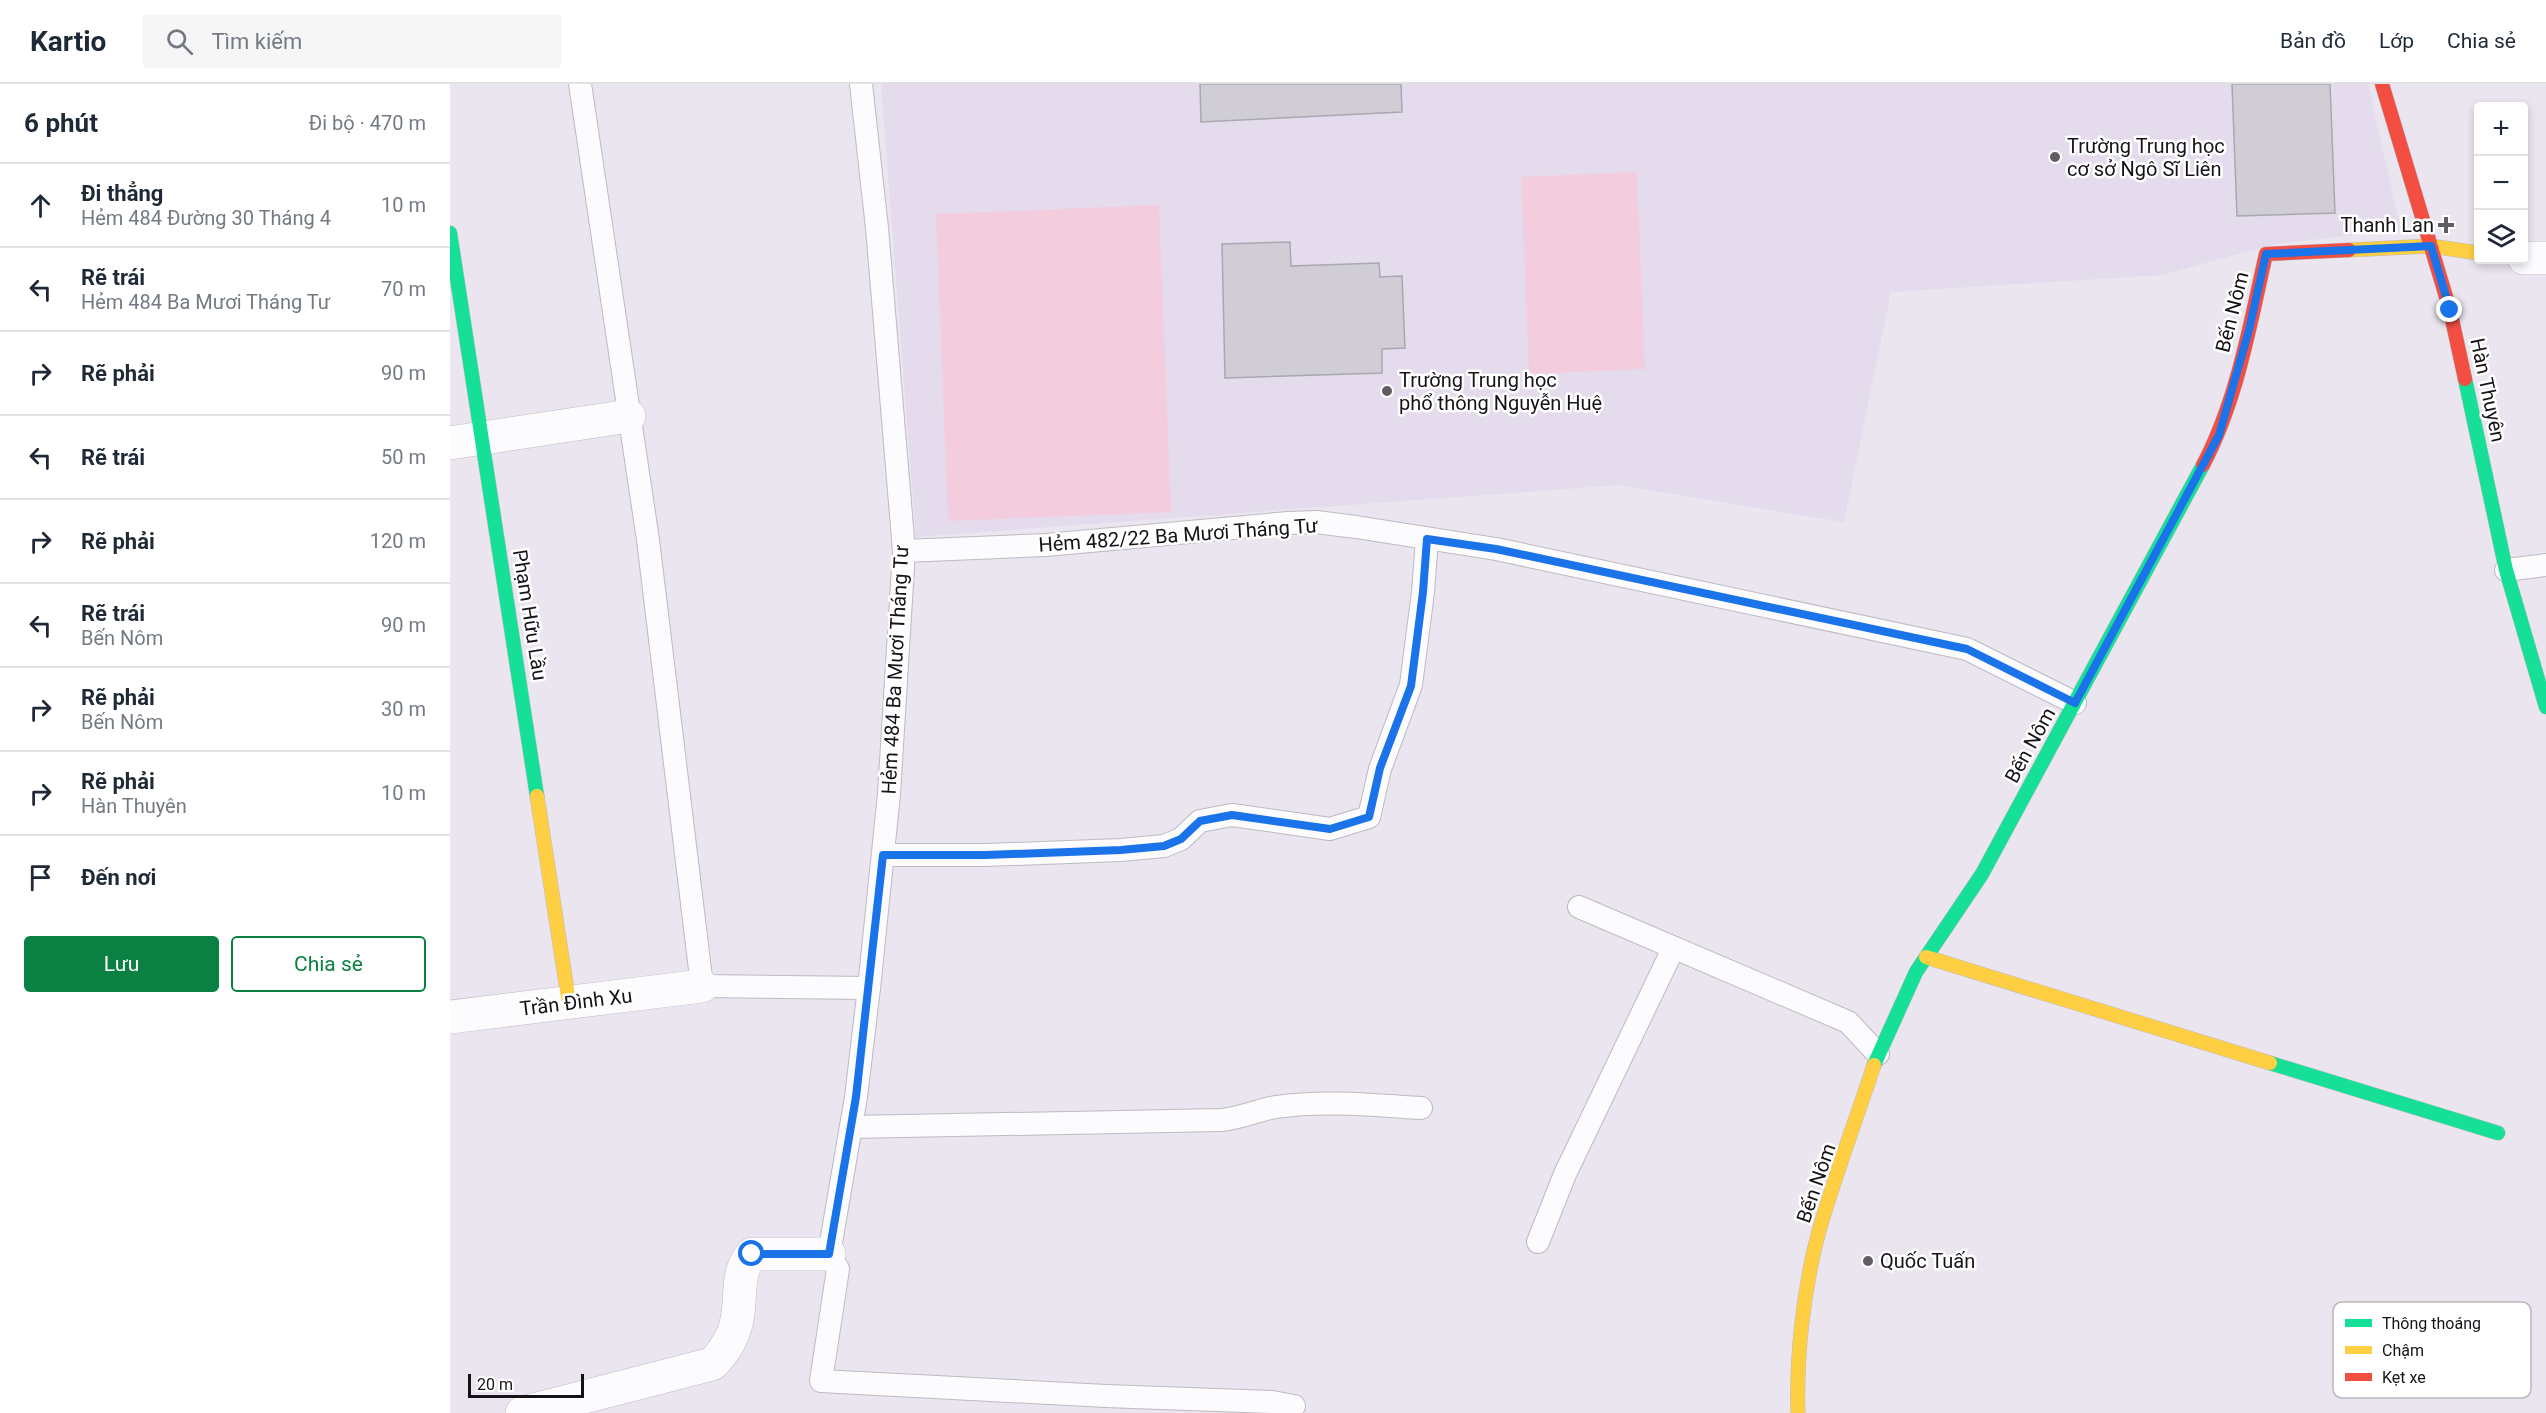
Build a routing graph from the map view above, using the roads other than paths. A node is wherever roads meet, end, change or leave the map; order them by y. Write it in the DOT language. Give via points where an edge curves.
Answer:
graph roads {
  1 [pos="580,84"];
  2 [pos="861,84"];
  3 [pos="2382,84"];
  4 [pos="450,233"];
  5 [pos="2431,246"];
  6 [pos="2474,252"];
  7 [pos="2528,258"];
  8 [pos="2546,258"];
  9 [pos="459,337"];
  10 [pos="629,416"];
  11 [pos="483,438"];
  12 [pos="450,443"];
  13 [pos="1427,539"];
  14 [pos="904,551"];
  15 [pos="2546,565"];
  16 [pos="2506,570"];
  17 [pos="2075,703"];
  18 [pos="2546,707"];
  19 [pos="883,855"];
  20 [pos="1579,907"];
  21 [pos="1673,949"];
  22 [pos="1926,957"];
  23 [pos="702,986"];
  24 [pos="869,988"];
  25 [pos="569,1003"];
  26 [pos="450,1017"];
  27 [pos="1878,1054"];
  28 [pos="1421,1108"];
  29 [pos="851,1127"];
  30 [pos="2498,1132"];
  31 [pos="1538,1242"];
  32 [pos="829,1254"];
  33 [pos="1294,1406"];
  34 [pos="522,1413"];
  35 [pos="1798,1413"];
  1 -- 10 [label="lane"];
  2 -- 14 [label="lane, Hẻm 484 Ba Mươi Tháng Tư"];
  3 -- 5 [label="street, Hàn Thuyên"];
  4 -- 9 [label="street, Phạm Hữu Lầu"];
  5 -- 6 [label="street"];
  5 -- 16 [label="street, Hàn Thuyên" via="2450,310"];
  5 -- 17 [label="street, Bến Nôm" via="2266,254 2219,435"];
  7 -- 8 [label="street"];
  9 -- 11 [label="street, Phạm Hữu Lầu"];
  10 -- 11 [label="street"];
  10 -- 23 [label="lane" via="648,540"];
  11 -- 12 [label="street"];
  11 -- 25 [label="street, Phạm Hữu Lầu"];
  13 -- 14 [label="lane, Hẻm 482/22 Ba Mươi Tháng Tư" via="1316,522 1046,545"];
  13 -- 17 [label="lane, Hẻm 482/22 Ba Mươi Tháng Tư" via="1496,549 1967,649"];
  13 -- 19 [label="lane" via="1411,686 1380,768 1369,817 1330,829 1232,815 1200,821 1181,839 1164,846 1121,850"];
  14 -- 19 [label="lane, Hẻm 484 Ba Mươi Tháng Tư"];
  15 -- 16 [label="lane"];
  16 -- 18 [label="street, Hàn Thuyên"];
  17 -- 22 [label="street, Bến Nôm" via="1982,874"];
  19 -- 24 [label="lane, Hẻm 484 Ba Mươi Tháng Tư"];
  20 -- 21 [label="lane"];
  21 -- 27 [label="lane" via="1848,1022"];
  21 -- 31 [label="lane" via="1565,1174"];
  22 -- 27 [label="street, Bến Nôm"];
  22 -- 30 [label="street"];
  23 -- 24 [label="lane"];
  23 -- 25 [label="street, Trần Đình Xu"];
  24 -- 29 [label="lane, Hẻm 484 Ba Mươi Tháng Tư"];
  25 -- 26 [label="street, Trần Đình Xu"];
  27 -- 35 [label="street, Bến Nôm" via="1819,1232 1806,1301 1797,1383"];
  28 -- 29 [label="lane" via="1313,1105 1275,1108 1222,1120"];
  29 -- 32 [label="lane, Hẻm 484 Ba Mươi Tháng Tư"];
  32 -- 33 [label="lane" via="838,1269 821,1381"];
  32 -- 34 [label="street" via="752,1254 743,1264 738,1316 725,1353 712,1364"];
}
